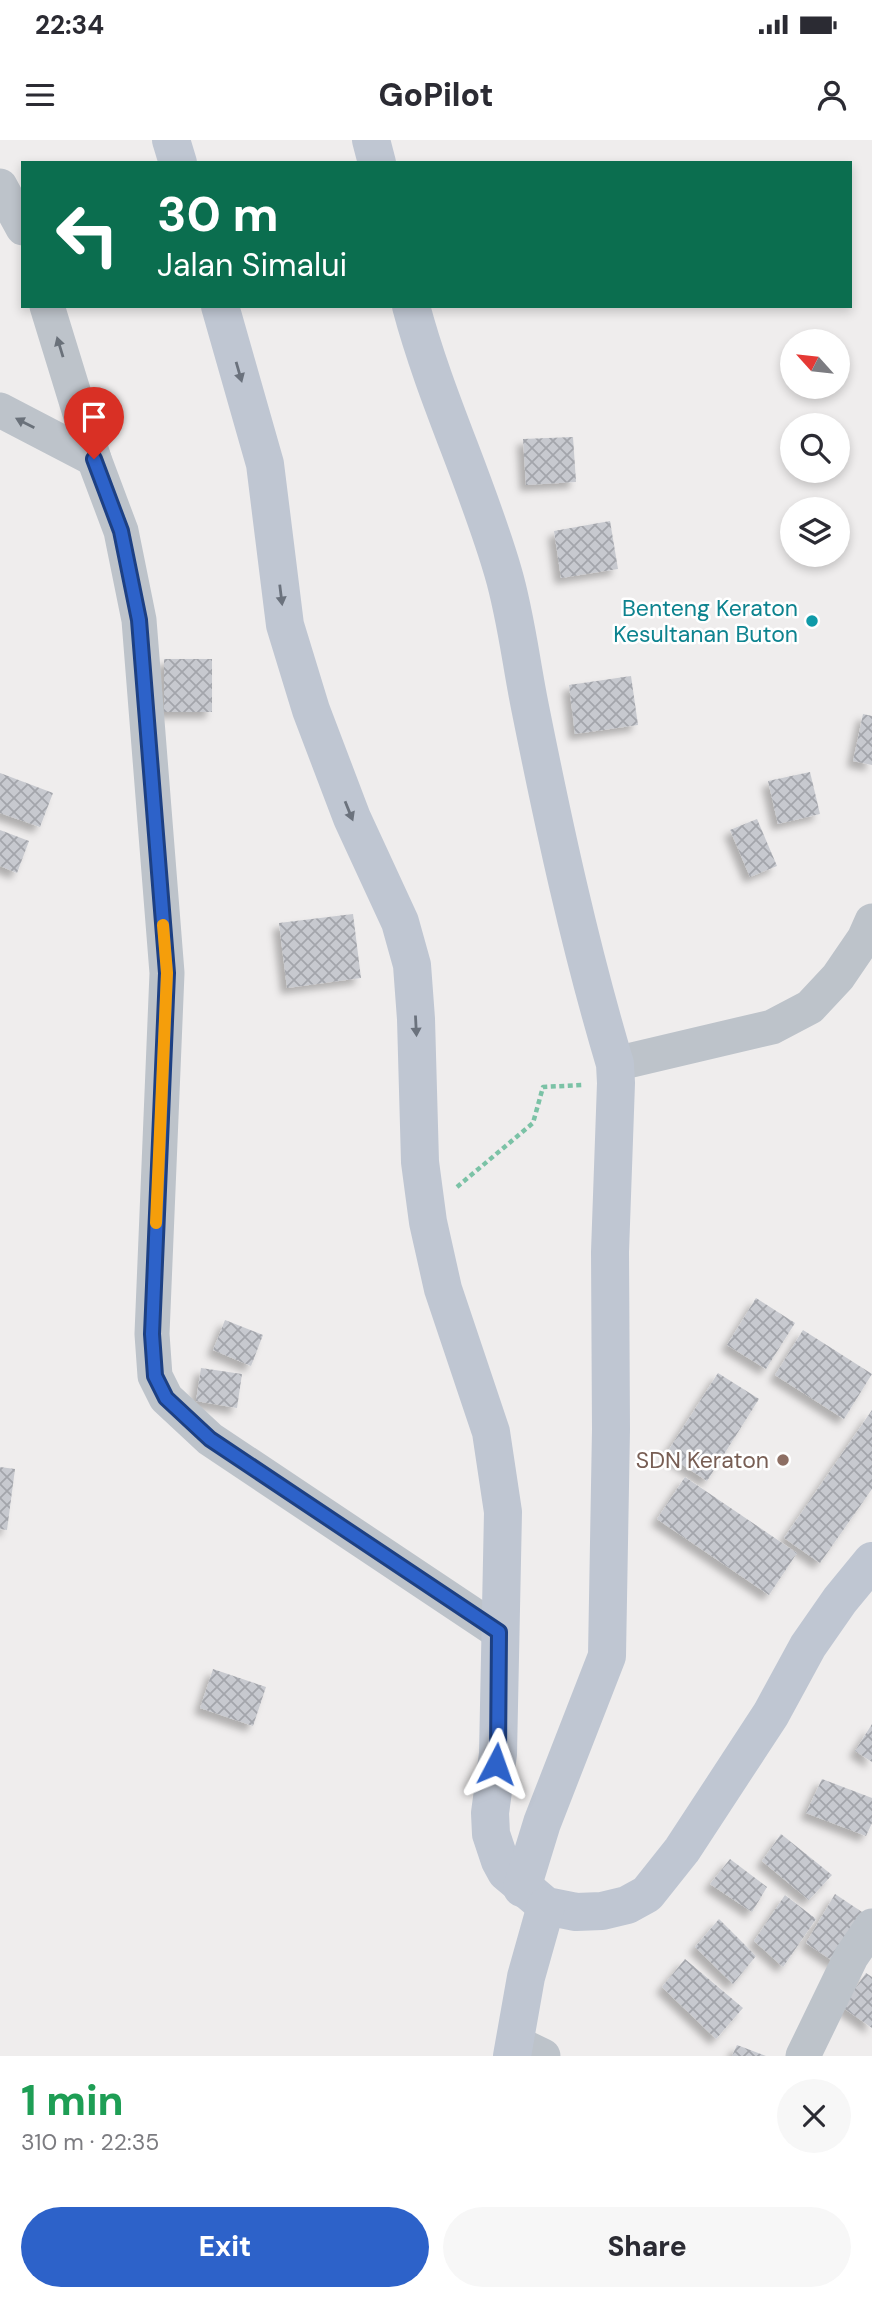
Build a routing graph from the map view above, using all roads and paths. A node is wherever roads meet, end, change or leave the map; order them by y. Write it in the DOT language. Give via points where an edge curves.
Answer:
graph roads {
  1 [pos="171,140"];
  2 [pos="371,140"];
  3 [pos="177,161"];
  4 [pos="376,161"];
  5 [pos="0,186"];
  6 [pos="21,224"];
  7 [pos="48,308"];
  8 [pos="221,308"];
  9 [pos="412,308"];
  10 [pos="0,410"];
  11 [pos="94,459"];
  12 [pos="869,935"];
  13 [pos="616,1073"];
  14 [pos="425,1204"];
  15 [pos="872,1561"];
  16 [pos="499,1632"];
  17 [pos="534,1897"];
  18 [pos="872,1926"];
  19 [pos="523,2051"];
  20 [pos="803,2056"];
  1 -- 3 [label="main road"];
  2 -- 4 [label="main road"];
  5 -- 6 [label="street"];
  11 -- 7 [label="street, one-way"];
  8 -- 14 [label="main road, one-way" via="265,464 285,625 311,710 352,818 400,922 412,965"];
  9 -- 13 [label="main road" via="504,574 578,930"];
  11 -- 10 [label="street, one-way"];
  11 -- 16 [label="street" via="121,531 139,620 167,973 152,1321 155,1376 166,1398 210,1439"];
  12 -- 13 [label="street" via="810,1007 772,1027"];
  13 -- 14 [label="path" via="542,1087 533,1123 454,1190"];
  13 -- 17 [label="main road" via="607,1656 542,1823"];
  14 -- 16 [label="main road" via="443,1289 491,1432 503,1512"];
  15 -- 17 [label="main road" via="808,1646 763,1726 682,1850 647,1894 626,1905 576,1913"];
  16 -- 17 [label="main road" via="498,1754 489,1813 491,1834 506,1872"];
  17 -- 19 [label="main road"];
  18 -- 20 [label="street" via="851,1957"];
}
